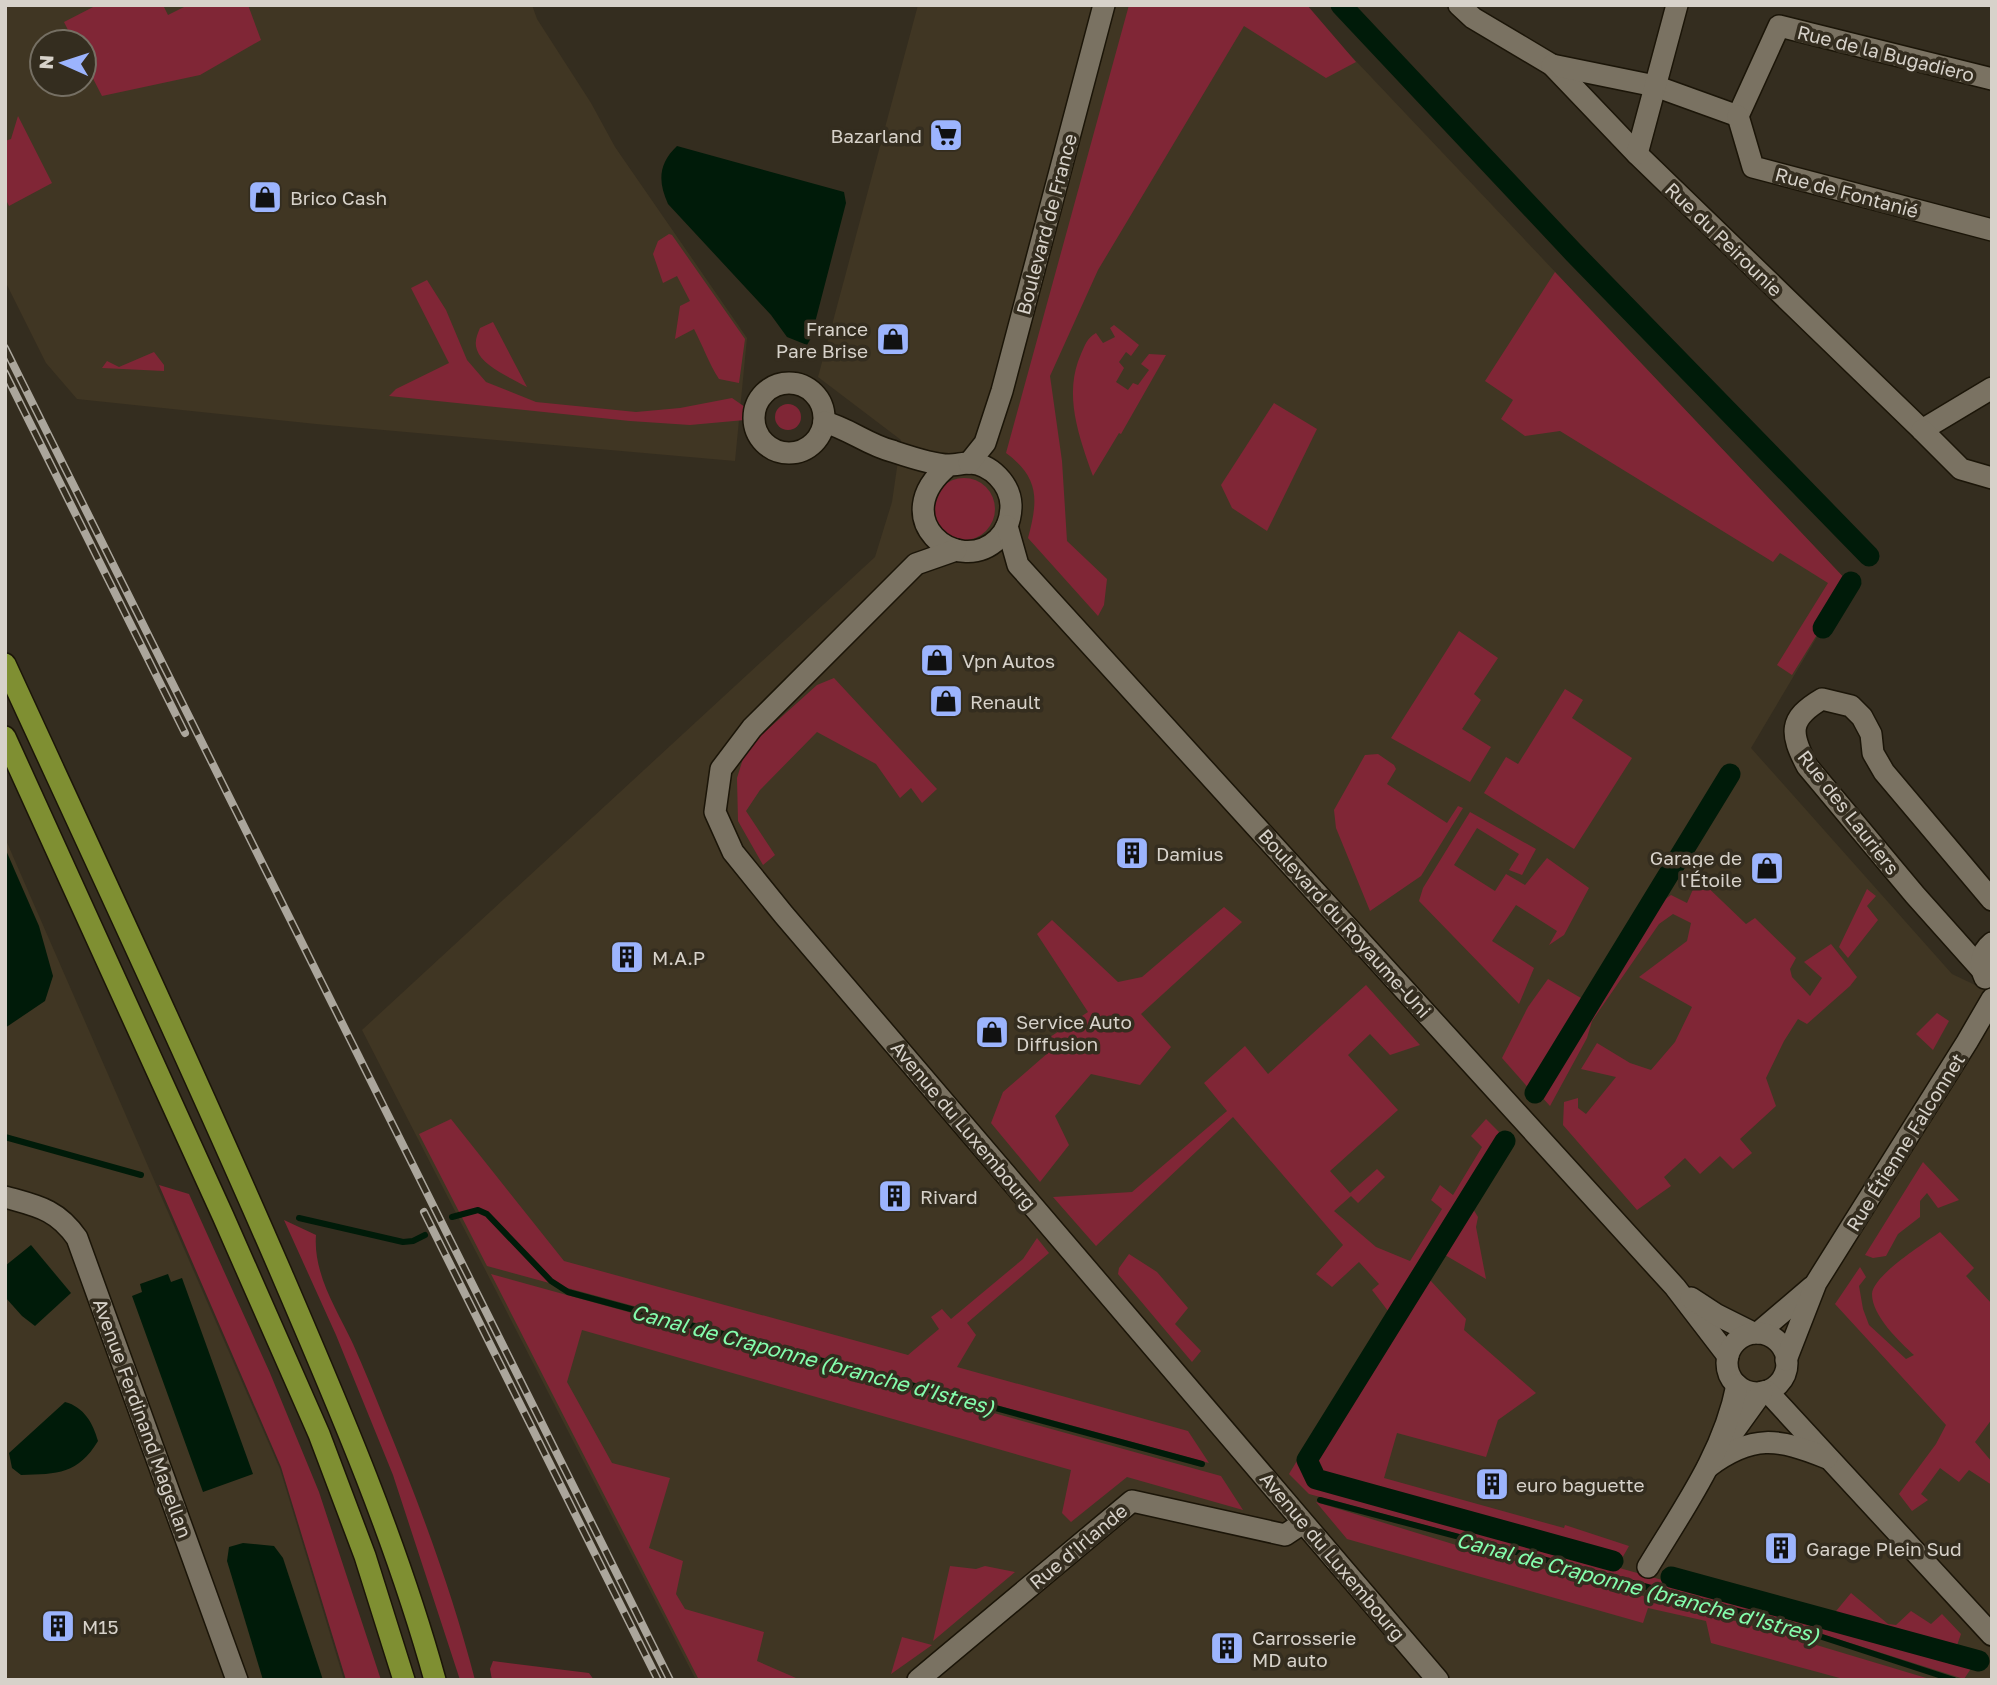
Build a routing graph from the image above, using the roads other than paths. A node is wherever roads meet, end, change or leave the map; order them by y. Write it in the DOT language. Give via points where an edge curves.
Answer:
graph roads {
  1 [pos="1104,5"];
  2 [pos="1677,5"];
  3 [pos="1469,10"];
  4 [pos="1552,65"];
  5 [pos="1992,79"];
  6 [pos="1655,86"];
  7 [pos="1738,116"];
  8 [pos="1637,154"];
  9 [pos="1992,230"];
  10 [pos="1992,388"];
  11 [pos="824,422"];
  12 [pos="1922,429"];
  13 [pos="985,443"];
  14 [pos="888,450"];
  15 [pos="958,464"];
  16 [pos="995,473"];
  17 [pos="1992,478"];
  18 [pos="927,488"];
  19 [pos="1007,526"];
  20 [pos="928,527"];
  21 [pos="956,550"];
  22 [pos="979,550"];
  23 [pos="1015,561"];
  24 [pos="916,564"];
  25 [pos="5,664"];
  26 [pos="5,737"];
  27 [pos="1992,900"];
  28 [pos="1992,943"];
  29 [pos="1987,978"];
  30 [pos="1992,999"];
  31 [pos="5,1197"];
  32 [pos="1816,1283"];
  33 [pos="1675,1287"];
  34 [pos="1756,1333"];
  35 [pos="1728,1356"];
  36 [pos="1786,1364"];
  37 [pos="1737,1384"];
  38 [pos="1765,1391"];
  39 [pos="1798,1423"];
  40 [pos="1832,1461"];
  41 [pos="1708,1467"];
  42 [pos="1303,1523"];
  43 [pos="1648,1567"];
  44 [pos="1992,1634"];
  45 [pos="237,1680"];
  46 [pos="404,1680"];
  47 [pos="435,1680"];
  48 [pos="918,1680"];
  49 [pos="1438,1680"];
  1 -- 13 [label="street, Boulevard de France"];
  2 -- 6 [label="street"];
  3 -- 4 [label="street, Rue du Peirounie"];
  4 -- 6 [label="street"];
  4 -- 8 [label="street, Rue du Peirounie"];
  5 -- 7 [label="street, Rue de la Bugadiero" via="1779,26"];
  6 -- 7 [label="street"];
  6 -- 8 [label="street"];
  7 -- 9 [label="street, Rue de Fontanié" via="1753,167"];
  8 -- 12 [label="street, Rue du Peirounie"];
  10 -- 12 [label="street"];
  11 -- 14 [label="street"];
  12 -- 17 [label="street, Rue du Peirounie" via="1961,469"];
  13 -- 15 [label="street, Boulevard de France"];
  13 -- 16 [label="street"];
  14 -- 15 [label="street"];
  14 -- 18 [label="street"];
  15 -- 16 [label="street" via="979,464"];
  15 -- 18 [label="street" via="934,477"];
  16 -- 19 [label="street" via="1010,499"];
  18 -- 20 [label="street" via="923,508"];
  19 -- 22 [label="street" via="999,538"];
  19 -- 23 [label="street, Boulevard du Royaume-Uni"];
  20 -- 21 [label="street" via="944,545"];
  20 -- 24 [label="street, Avenue du Luxembourg"];
  21 -- 22 [label="street"];
  21 -- 24 [label="street, Avenue du Luxembourg"];
  22 -- 23 [label="street"];
  23 -- 33 [label="street, Boulevard du Royaume-Uni"];
  24 -- 42 [label="street, Avenue du Luxembourg" via="752,728 721,769 715,812 733,852 784,915"];
  25 -- 47 [label="highway" via="249,1198 348,1428"];
  26 -- 46 [label="highway" via="319,1434 365,1556"];
  27 -- 29 [label="street, Rue des Lauriers" via="1884,772 1863,717 1851,706 1822,699 1801,712 1796,745 1807,766"];
  28 -- 29 [label="street, Rue des Lauriers" via="1982,954"];
  30 -- 32 [label="street, Rue Étienne Falconnet"];
  31 -- 45 [label="street, Avenue Ferdinand Magellan" via="46,1208 66,1222 76,1238"];
  32 -- 34 [label="street, Rue Étienne Falconnet"];
  32 -- 36 [label="street, Rue Étienne Falconnet"];
  33 -- 34 [label="street, Boulevard du Royaume-Uni" via="1717,1315"];
  33 -- 35 [label="street, Boulevard du Royaume-Uni"];
  34 -- 35 [label="street" via="1737,1340"];
  34 -- 36 [label="street" via="1780,1344"];
  35 -- 37 [label="street" via="1727,1367"];
  36 -- 38 [label="street" via="1778,1384"];
  36 -- 39 [label="street"];
  37 -- 38 [label="street" via="1753,1392"];
  37 -- 41 [label="street"];
  38 -- 39 [label="street"];
  38 -- 41 [label="street"];
  39 -- 40 [label="street"];
  40 -- 41 [label="street" via="1796,1445 1766,1442 1729,1452"];
  40 -- 44 [label="street"];
  41 -- 43 [label="street"];
  42 -- 48 [label="street, Rue d'Irlande" via="1285,1535 1132,1501"];
  42 -- 49 [label="street, Avenue du Luxembourg"];
}
